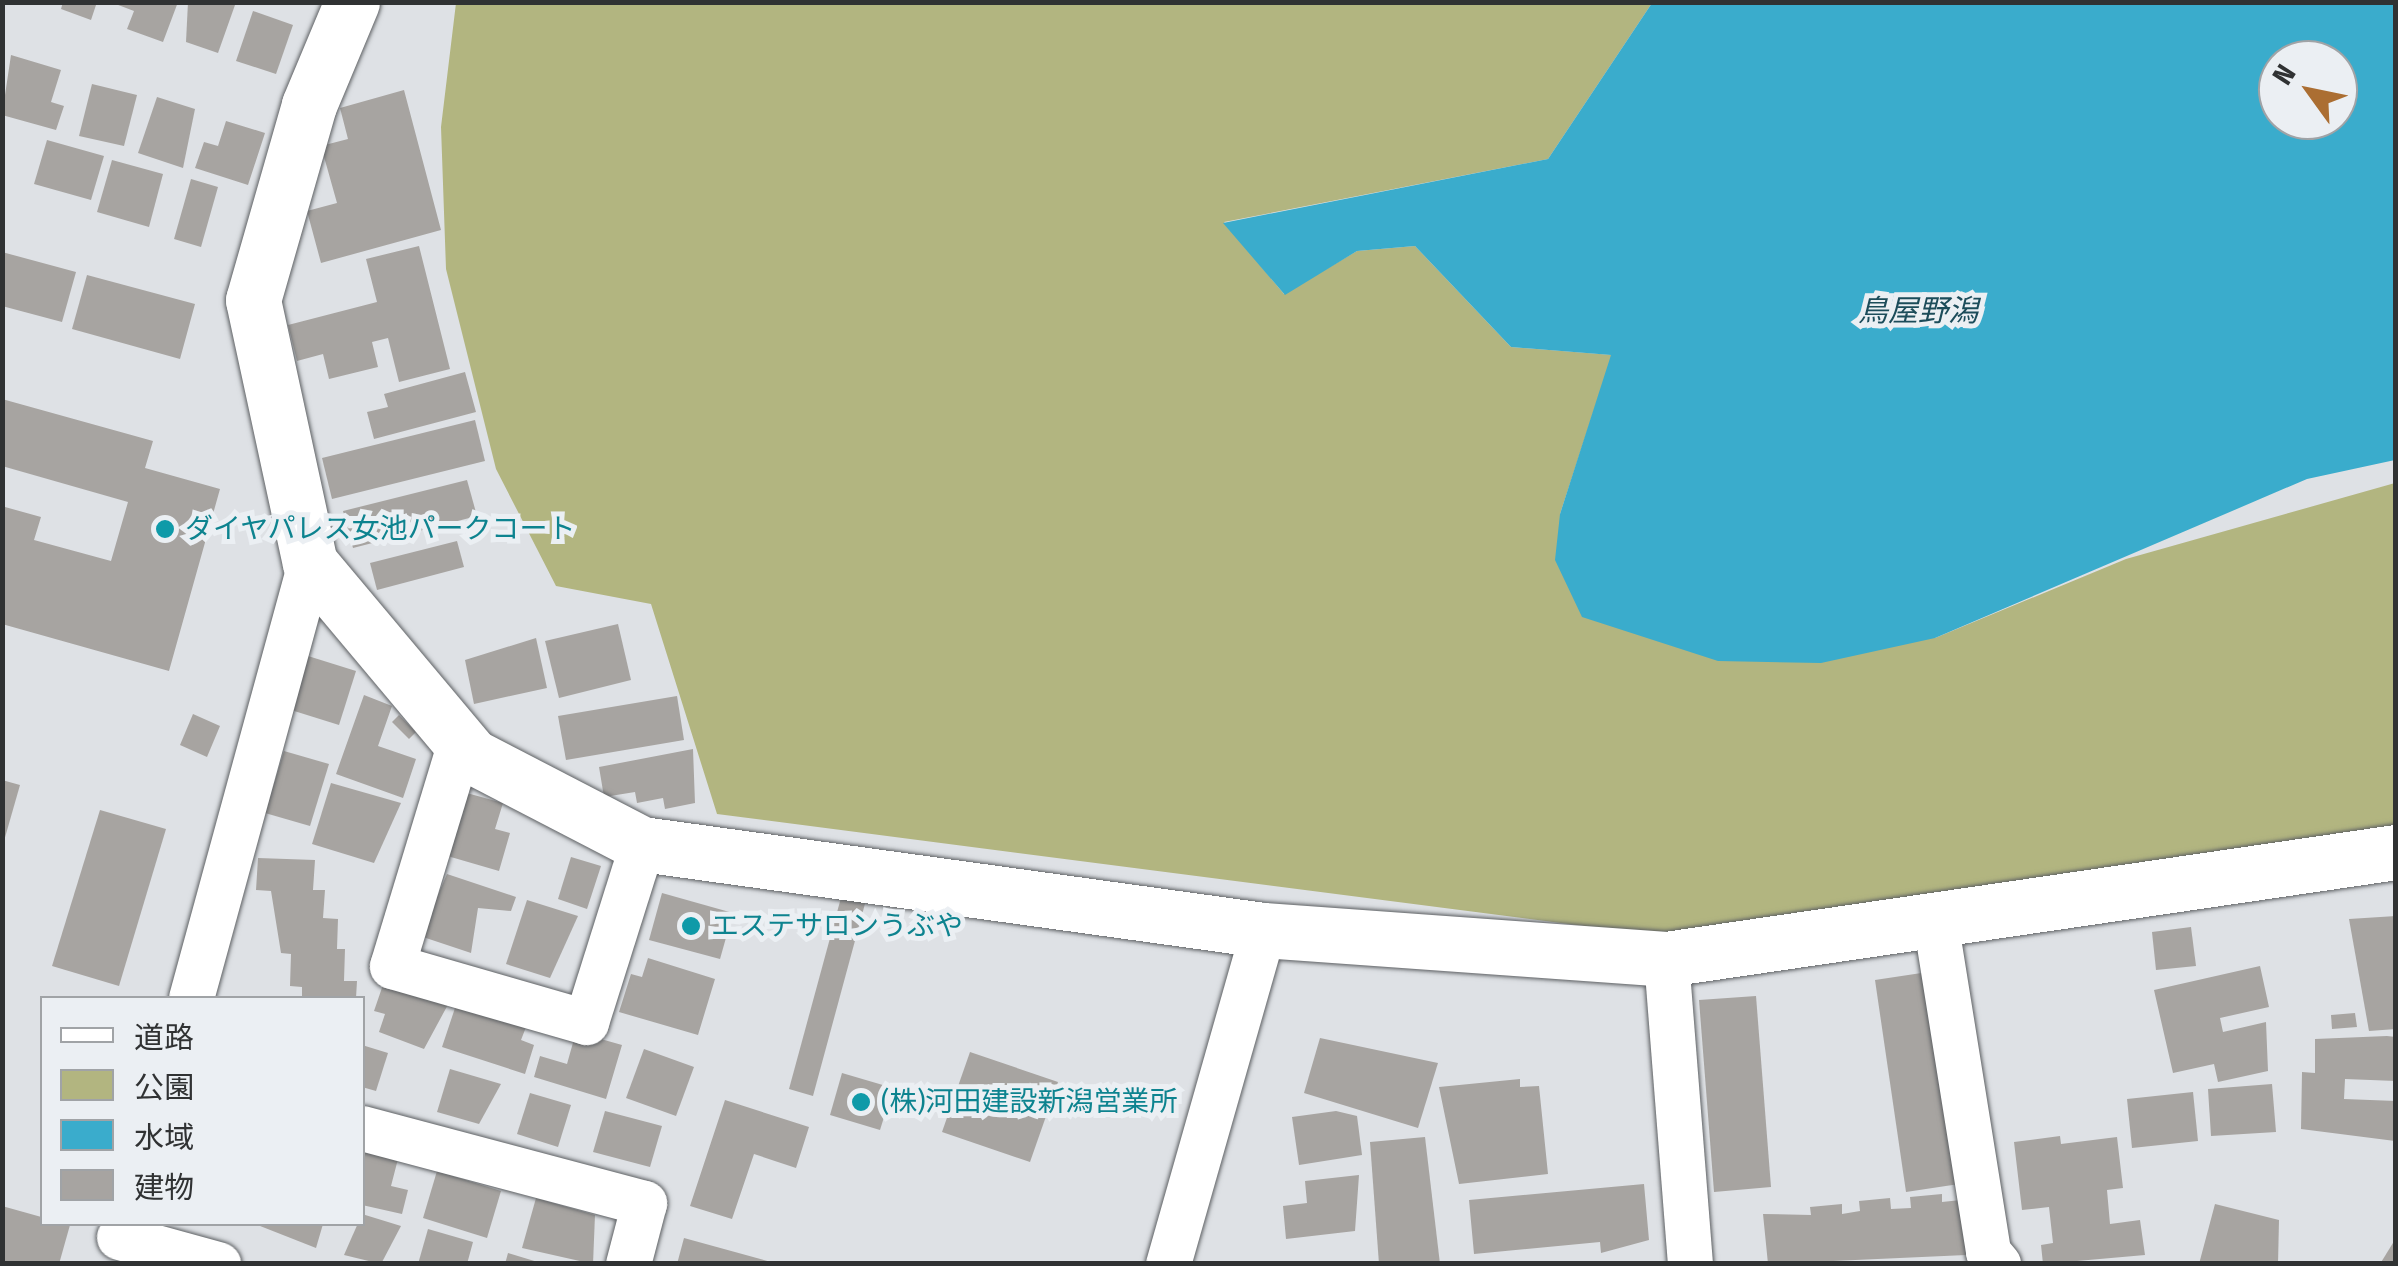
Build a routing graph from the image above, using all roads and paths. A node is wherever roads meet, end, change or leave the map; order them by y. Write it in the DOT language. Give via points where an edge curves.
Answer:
graph roads {
  1 [pos="352,2"];
  2 [pos="310,563"];
  3 [pos="460,742"];
  4 [pos="642,844"];
  5 [pos="2396,852"];
  6 [pos="1935,920"];
  7 [pos="1264,930"];
  8 [pos="1666,960"];
  9 [pos="192,996"];
  10 [pos="365,1129"];
  11 [pos="118,1241"];
  12 [pos="218,1264"];
  13 [pos="628,1264"];
  14 [pos="1168,1264"];
  15 [pos="1690,1264"];
  16 [pos="1998,1264"];
  1 -- 2 [label="street" via="309,105 252,300"];
  2 -- 3 [label="street"];
  2 -- 9 [label="street"];
  3 -- 4 [label="street"];
  3 -- 4 [label="street" via="392,966 586,1022"];
  4 -- 7 [label="street"];
  5 -- 6 [label="street"];
  6 -- 8 [label="street"];
  6 -- 16 [label="street" via="1988,1252"];
  7 -- 8 [label="street"];
  7 -- 14 [label="street"];
  8 -- 15 [label="street"];
  10 -- 13 [label="street" via="644,1204"];
  11 -- 12 [label="street"];
}
